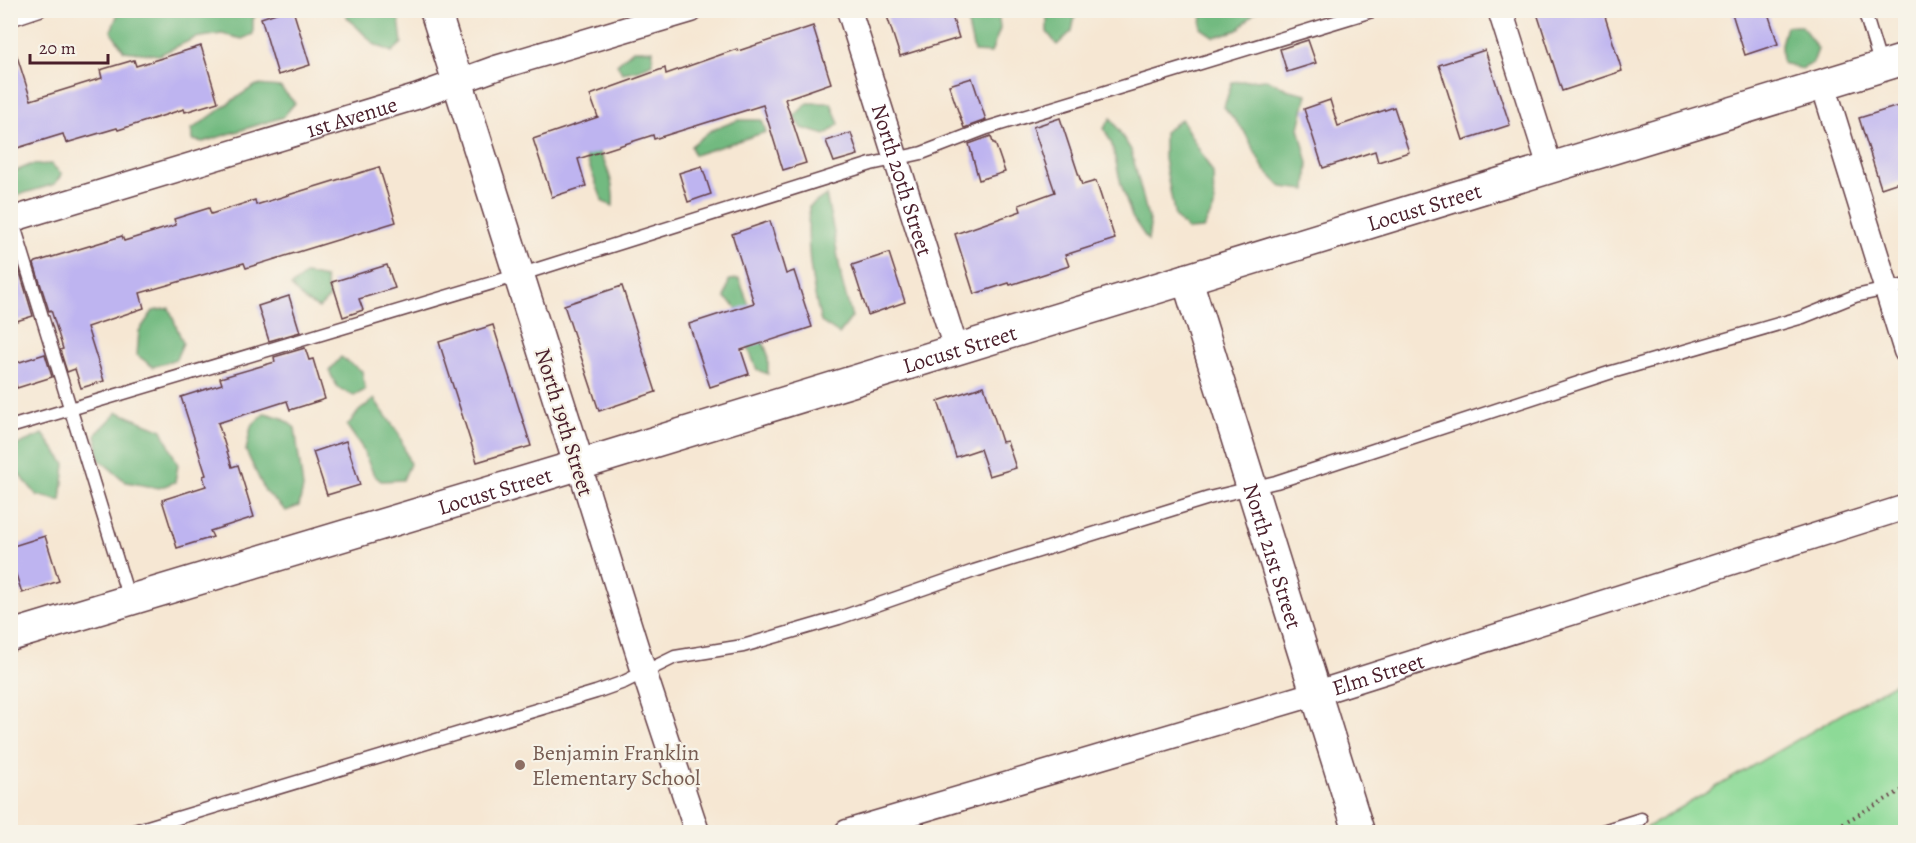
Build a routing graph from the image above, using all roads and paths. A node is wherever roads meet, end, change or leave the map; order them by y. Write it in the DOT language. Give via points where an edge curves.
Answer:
graph roads {
  1 [pos="40,10"];
  2 [pos="435,10"];
  3 [pos="691,10"];
  4 [pos="849,10"];
  5 [pos="1375,10"];
  6 [pos="1500,10"];
  7 [pos="1864,10"];
  8 [pos="10,20"];
  9 [pos="1893,62"];
  10 [pos="458,82"];
  11 [pos="1823,84"];
  12 [pos="896,159"];
  13 [pos="1550,167"];
  14 [pos="11,219"];
  15 [pos="519,275"];
  16 [pos="1187,279"];
  17 [pos="1896,287"];
  18 [pos="956,349"];
  19 [pos="1905,351"];
  20 [pos="71,409"];
  21 [pos="10,427"];
  22 [pos="579,465"];
  23 [pos="1251,488"];
  24 [pos="1905,507"];
  25 [pos="130,601"];
  26 [pos="10,636"];
  27 [pos="644,672"];
  28 [pos="1317,693"];
  29 [pos="1905,788"];
  30 [pos="1641,819"];
  31 [pos="131,832"];
  32 [pos="697,832"];
  33 [pos="847,832"];
  34 [pos="1359,832"];
  35 [pos="1600,832"];
  36 [pos="1827,832"];
  1 -- 8 [label="lane"];
  2 -- 10 [label="street, North 19th Street"];
  3 -- 10 [label="street, 1st Avenue"];
  4 -- 12 [label="street, North 20th Street"];
  5 -- 12 [label="lane"];
  6 -- 13 [label="street"];
  7 -- 9 [label="lane"];
  9 -- 11 [label="street, Locust Street"];
  10 -- 14 [label="street, 1st Avenue"];
  10 -- 15 [label="street, North 19th Street"];
  11 -- 13 [label="street, Locust Street"];
  11 -- 17 [label="street"];
  12 -- 15 [label="lane"];
  12 -- 18 [label="street, North 20th Street"];
  13 -- 16 [label="street, Locust Street"];
  14 -- 20 [label="lane"];
  15 -- 20 [label="lane"];
  15 -- 22 [label="street, North 19th Street"];
  16 -- 18 [label="street, Locust Street"];
  16 -- 23 [label="street, North 21st Street"];
  17 -- 19 [label="street"];
  17 -- 23 [label="lane" via="1855,296 1803,317 1612,372"];
  18 -- 22 [label="street, Locust Street"];
  20 -- 21 [label="lane"];
  20 -- 25 [label="lane"];
  22 -- 25 [label="street, Locust Street"];
  22 -- 27 [label="street, North 19th Street"];
  23 -- 27 [label="lane" via="974,571 839,618 743,646 675,657"];
  23 -- 28 [label="street, North 21st Street"];
  24 -- 28 [label="street, Elm Street"];
  25 -- 26 [label="street, Locust Street"];
  27 -- 31 [label="lane" via="596,692"];
  27 -- 32 [label="street, North 19th Street"];
  28 -- 33 [label="street, Elm Street"];
  28 -- 34 [label="street, North 21st Street"];
  29 -- 36 [label="path"];
  30 -- 35 [label="lane"];
}
